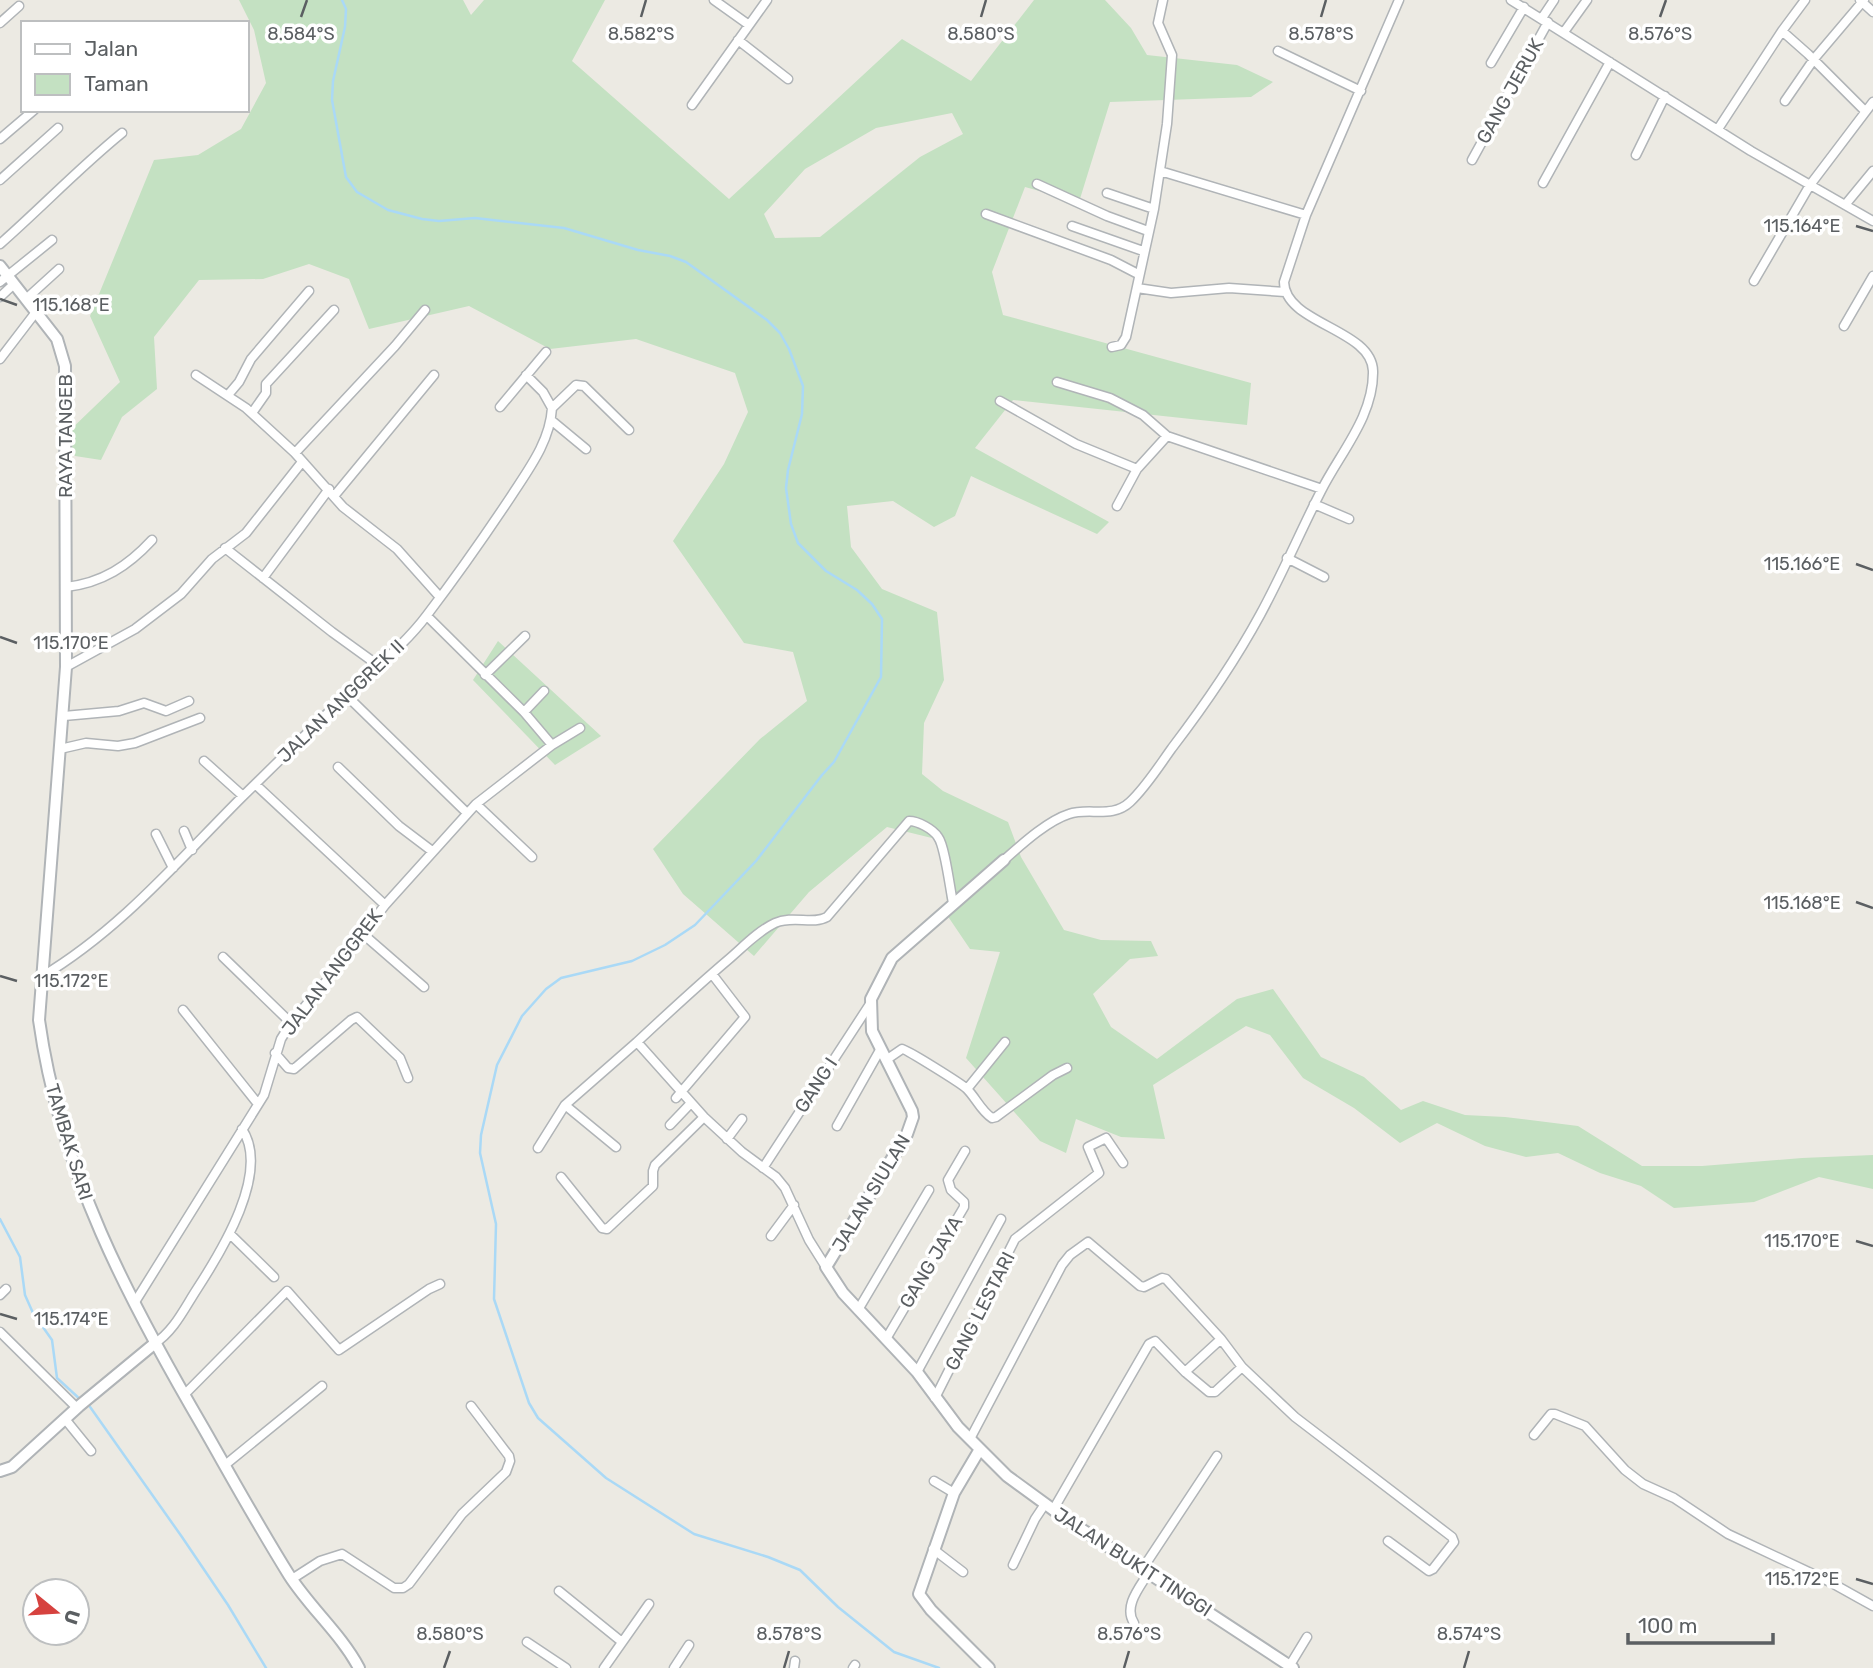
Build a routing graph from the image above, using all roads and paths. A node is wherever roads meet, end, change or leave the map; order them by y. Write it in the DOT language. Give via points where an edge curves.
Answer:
graph roads {
  1 [pos="714,0"];
  2 [pos="1163,0"];
  3 [pos="1399,0"];
  4 [pos="1511,0"];
  5 [pos="1554,0"];
  6 [pos="1587,0"];
  7 [pos="1805,0"];
  8 [pos="1862,1"];
  9 [pos="762,2"];
  10 [pos="19,6"];
  11 [pos="1524,7"];
  12 [pos="1873,12"];
  13 [pos="1545,20"];
  14 [pos="0,23"];
  15 [pos="749,25"];
  16 [pos="1782,31"];
  17 [pos="1564,32"];
  18 [pos="738,40"];
  19 [pos="1278,51"];
  20 [pos="1814,59"];
  21 [pos="1610,62"];
  22 [pos="1491,63"];
  23 [pos="788,79"];
  24 [pos="1361,91"];
  25 [pos="1665,96"];
  26 [pos="1785,101"];
  27 [pos="1873,102"];
  28 [pos="692,105"];
  29 [pos="1865,111"];
  30 [pos="32,112"];
  31 [pos="58,128"];
  32 [pos="1718,129"];
  33 [pos="122,133"];
  34 [pos="0,139"];
  35 [pos="1636,156"];
  36 [pos="1472,160"];
  37 [pos="1160,171"];
  38 [pos="1873,171"];
  39 [pos="0,180"];
  40 [pos="1543,183"];
  41 [pos="1037,184"];
  42 [pos="1810,185"];
  43 [pos="1107,193"];
  44 [pos="1845,205"];
  45 [pos="1154,209"];
  46 [pos="986,214"];
  47 [pos="1306,215"];
  48 [pos="1873,221"];
  49 [pos="1072,226"];
  50 [pos="1149,231"];
  51 [pos="52,240"];
  52 [pos="0,244"];
  53 [pos="1143,251"];
  54 [pos="59,269"];
  55 [pos="1138,274"];
  56 [pos="1873,276"];
  57 [pos="5,277"];
  58 [pos="1754,281"];
  59 [pos="1137,288"];
  60 [pos="309,291"];
  61 [pos="1285,292"];
  62 [pos="0,298"];
  63 [pos="26,299"];
  64 [pos="334,310"];
  65 [pos="425,310"];
  66 [pos="36,313"];
  67 [pos="1844,326"];
  68 [pos="1112,347"];
  69 [pos="546,352"];
  70 [pos="0,359"];
  71 [pos="196,375"];
  72 [pos="434,375"];
  73 [pos="526,375"];
  74 [pos="1057,382"];
  75 [pos="228,395"];
  76 [pos="1000,401"];
  77 [pos="500,407"];
  78 [pos="552,408"];
  79 [pos="252,413"];
  80 [pos="551,420"];
  81 [pos="629,430"];
  82 [pos="1167,436"];
  83 [pos="586,449"];
  84 [pos="295,453"];
  85 [pos="302,462"];
  86 [pos="1137,469"];
  87 [pos="1322,489"];
  88 [pos="332,492"];
  89 [pos="1314,504"];
  90 [pos="1116,506"];
  91 [pos="1349,519"];
  92 [pos="152,540"];
  93 [pos="65,543"];
  94 [pos="225,548"];
  95 [pos="1287,558"];
  96 [pos="1324,577"];
  97 [pos="262,578"];
  98 [pos="66,587"];
  99 [pos="439,596"];
  100 [pos="427,616"];
  101 [pos="525,636"];
  102 [pos="379,666"];
  103 [pos="66,667"];
  104 [pos="485,675"];
  105 [pos="544,691"];
  106 [pos="346,695"];
  107 [pos="189,702"];
  108 [pos="524,712"];
  109 [pos="64,716"];
  110 [pos="200,718"];
  111 [pos="580,728"];
  112 [pos="552,746"];
  113 [pos="60,750"];
  114 [pos="204,761"];
  115 [pos="338,767"];
  116 [pos="256,785"];
  117 [pos="243,796"];
  118 [pos="475,804"];
  119 [pos="467,813"];
  120 [pos="184,831"];
  121 [pos="156,834"];
  122 [pos="192,850"];
  123 [pos="432,851"];
  124 [pos="532,857"];
  125 [pos="1004,860"];
  126 [pos="173,868"];
  127 [pos="953,903"];
  128 [pos="385,905"];
  129 [pos="363,934"];
  130 [pos="223,957"];
  131 [pos="712,974"];
  132 [pos="41,977"];
  133 [pos="424,987"];
  134 [pos="870,1004"];
  135 [pos="183,1010"];
  136 [pos="291,1023"];
  137 [pos="637,1042"];
  138 [pos="1005,1042"];
  139 [pos="275,1053"];
  140 [pos="883,1055"];
  141 [pos="1067,1068"];
  142 [pos="408,1078"];
  143 [pos="967,1089"];
  144 [pos="679,1095"];
  145 [pos="691,1102"];
  146 [pos="258,1104"];
  147 [pos="565,1105"];
  148 [pos="704,1117"];
  149 [pos="742,1119"];
  150 [pos="670,1125"];
  151 [pos="836,1126"];
  152 [pos="242,1129"];
  153 [pos="727,1139"];
  154 [pos="616,1147"];
  155 [pos="538,1148"];
  156 [pos="965,1151"];
  157 [pos="1123,1163"];
  158 [pos="764,1168"];
  159 [pos="561,1177"];
  160 [pos="929,1190"];
  161 [pos="794,1205"];
  162 [pos="1001,1219"];
  163 [pos="230,1235"];
  164 [pos="771,1236"];
  165 [pos="826,1267"];
  166 [pos="274,1277"];
  167 [pos="440,1284"];
  168 [pos="135,1302"];
  169 [pos="858,1310"];
  170 [pos="0,1332"];
  171 [pos="886,1339"];
  172 [pos="1221,1339"];
  173 [pos="154,1344"];
  174 [pos="1242,1367"];
  175 [pos="917,1372"];
  176 [pos="1185,1372"];
  177 [pos="322,1386"];
  178 [pos="184,1395"];
  179 [pos="935,1398"];
  180 [pos="471,1406"];
  181 [pos="78,1407"];
  182 [pos="65,1419"];
  183 [pos="1534,1435"];
  184 [pos="970,1439"];
  185 [pos="980,1448"];
  186 [pos="91,1451"];
  187 [pos="1217,1456"];
  188 [pos="225,1465"];
  189 [pos="0,1471"];
  190 [pos="933,1481"];
  191 [pos="954,1493"];
  192 [pos="1049,1507"];
  193 [pos="1388,1541"];
  194 [pos="933,1549"];
  195 [pos="1013,1565"];
  196 [pos="1146,1570"];
  197 [pos="963,1572"];
  198 [pos="292,1578"];
  199 [pos="559,1591"];
  200 [pos="649,1604"];
  201 [pos="1873,1606"];
  202 [pos="1134,1623"];
  203 [pos="1307,1637"];
  204 [pos="527,1642"];
  205 [pos="622,1642"];
  206 [pos="689,1645"];
  207 [pos="1292,1667"];
  208 [pos="359,1668"];
  209 [pos="566,1668"];
  210 [pos="604,1668"];
  211 [pos="674,1668"];
  212 [pos="989,1668"];
  1 -- 15 [label="street"];
  2 -- 37 [label="street" via="1158,23 1172,55"];
  3 -- 24 [label="street"];
  4 -- 11 [label="street"];
  5 -- 13 [label="street, GANG JERUK"];
  6 -- 17 [label="street"];
  7 -- 16 [label="street"];
  8 -- 12 [label="street"];
  8 -- 20 [label="street"];
  9 -- 15 [label="street"];
  10 -- 14 [label="street"];
  11 -- 13 [label="street"];
  11 -- 22 [label="street"];
  13 -- 17 [label="street"];
  13 -- 36 [label="street, GANG JERUK"];
  15 -- 18 [label="street"];
  16 -- 20 [label="street"];
  16 -- 32 [label="street"];
  17 -- 21 [label="street"];
  18 -- 23 [label="street"];
  18 -- 28 [label="street"];
  19 -- 24 [label="street"];
  20 -- 26 [label="street"];
  20 -- 29 [label="street"];
  21 -- 25 [label="street"];
  21 -- 40 [label="street"];
  24 -- 47 [label="street"];
  25 -- 32 [label="street"];
  25 -- 35 [label="street"];
  27 -- 29 [label="street"];
  29 -- 42 [label="street"];
  30 -- 34 [label="street"];
  31 -- 39 [label="street"];
  32 -- 42 [label="street"];
  33 -- 52 [label="street"];
  37 -- 45 [label="street"];
  37 -- 47 [label="street"];
  38 -- 44 [label="street"];
  41 -- 50 [label="street"];
  42 -- 44 [label="street"];
  42 -- 58 [label="street"];
  43 -- 45 [label="street"];
  44 -- 48 [label="street"];
  45 -- 50 [label="street"];
  46 -- 55 [label="street"];
  47 -- 61 [label="street" via="1284,279"];
  49 -- 53 [label="street"];
  50 -- 53 [label="street"];
  51 -- 57 [label="street"];
  53 -- 55 [label="street"];
  54 -- 63 [label="street"];
  55 -- 59 [label="street"];
  56 -- 67 [label="street"];
  57 -- 62 [label="street"];
  57 -- 63 [label="street, RAYA TANGEB"];
  59 -- 61 [label="street" via="1171,293 1229,288"];
  59 -- 68 [label="street" via="1123,342"];
  60 -- 75 [label="street" via="250,359"];
  61 -- 87 [label="street" via="1306,313 1360,345 1372,360 1372,383 1360,422"];
  63 -- 66 [label="street, RAYA TANGEB"];
  64 -- 79 [label="street" via="266,384 266,393"];
  65 -- 84 [label="street"];
  66 -- 70 [label="street"];
  66 -- 93 [label="street, RAYA TANGEB" via="57,339 65,366"];
  69 -- 73 [label="street"];
  71 -- 75 [label="street"];
  72 -- 88 [label="street"];
  73 -- 77 [label="street"];
  73 -- 78 [label="street"];
  74 -- 82 [label="street" via="1110,397 1143,415"];
  75 -- 79 [label="street"];
  76 -- 86 [label="street" via="1076,444"];
  78 -- 80 [label="street, JALAN ANGGREK II"];
  78 -- 81 [label="street" via="576,385 584,386"];
  79 -- 84 [label="street"];
  80 -- 83 [label="street"];
  80 -- 99 [label="street, JALAN ANGGREK II" via="528,470"];
  82 -- 86 [label="street"];
  82 -- 87 [label="street"];
  84 -- 85 [label="street"];
  85 -- 88 [label="street"];
  85 -- 94 [label="street" via="247,533"];
  86 -- 90 [label="street"];
  87 -- 89 [label="street"];
  88 -- 97 [label="street"];
  88 -- 99 [label="street" via="343,507 397,549"];
  89 -- 91 [label="street"];
  89 -- 95 [label="street"];
  92 -- 98 [label="street" via="103,578"];
  93 -- 98 [label="street, TAMBAK SARI"];
  94 -- 97 [label="street"];
  94 -- 103 [label="street" via="162,609"];
  95 -- 96 [label="street"];
  95 -- 125 [label="street" via="1261,614 1222,678 1129,804 1111,811 1070,813"];
  97 -- 102 [label="street"];
  98 -- 103 [label="street, TAMBAK SARI"];
  99 -- 100 [label="street, JALAN ANGGREK II"];
  100 -- 102 [label="street, JALAN ANGGREK II"];
  100 -- 104 [label="street"];
  101 -- 104 [label="street"];
  102 -- 106 [label="street, JALAN ANGGREK II"];
  103 -- 109 [label="street, TAMBAK SARI"];
  104 -- 108 [label="street"];
  105 -- 108 [label="street"];
  106 -- 116 [label="street, JALAN ANGGREK II"];
  106 -- 119 [label="street"];
  107 -- 109 [label="street" via="166,711 144,703 100,715"];
  108 -- 112 [label="street"];
  109 -- 113 [label="street, TAMBAK SARI"];
  110 -- 113 [label="street" via="135,743 86,744"];
  111 -- 112 [label="street"];
  112 -- 118 [label="street"];
  113 -- 132 [label="street, TAMBAK SARI"];
  114 -- 117 [label="street"];
  115 -- 123 [label="street"];
  116 -- 117 [label="street, JALAN ANGGREK II"];
  116 -- 128 [label="street, JALAN ANGGREK"];
  117 -- 122 [label="street, JALAN ANGGREK II"];
  118 -- 119 [label="street"];
  118 -- 124 [label="street"];
  119 -- 123 [label="street"];
  120 -- 122 [label="street"];
  121 -- 126 [label="street"];
  122 -- 126 [label="street, JALAN ANGGREK II"];
  123 -- 128 [label="street"];
  125 -- 127 [label="street"];
  126 -- 132 [label="street, JALAN ANGGREK II" via="109,929"];
  127 -- 131 [label="street" via="940,840 909,821 824,919 789,918 773,923"];
  127 -- 134 [label="street" via="892,958"];
  128 -- 129 [label="street, JALAN ANGGREK"];
  129 -- 133 [label="street"];
  129 -- 136 [label="street, JALAN ANGGREK"];
  130 -- 136 [label="street"];
  131 -- 137 [label="street"];
  131 -- 144 [label="street" via="745,1017"];
  132 -- 168 [label="street, TAMBAK SARI" via="39,1020 55,1104 86,1202"];
  134 -- 140 [label="street, JALAN SIULAN" via="872,1031"];
  134 -- 158 [label="street, GANG I"];
  135 -- 146 [label="street"];
  136 -- 139 [label="street, JALAN ANGGREK"];
  137 -- 144 [label="street"];
  137 -- 147 [label="street"];
  138 -- 143 [label="street"];
  139 -- 142 [label="street" via="294,1069 358,1017 400,1058"];
  139 -- 146 [label="street, JALAN ANGGREK" via="270,1080"];
  140 -- 143 [label="street" via="905,1049"];
  140 -- 151 [label="street"];
  140 -- 165 [label="street, JALAN SIULAN" via="912,1111 911,1125"];
  141 -- 143 [label="street" via="994,1118"];
  144 -- 145 [label="street"];
  145 -- 148 [label="street"];
  145 -- 150 [label="street"];
  146 -- 152 [label="street, JALAN ANGGREK"];
  147 -- 154 [label="street"];
  147 -- 155 [label="street"];
  148 -- 153 [label="street"];
  148 -- 159 [label="street" via="655,1165 653,1186 607,1229"];
  149 -- 153 [label="street"];
  152 -- 163 [label="street" via="250,1148 249,1171"];
  152 -- 168 [label="street, JALAN ANGGREK"];
  153 -- 158 [label="street"];
  156 -- 171 [label="street, GANG JAYA" via="948,1180 964,1207"];
  157 -- 179 [label="street, GANG LESTARI" via="1106,1138 1088,1147 1099,1173 1015,1239"];
  158 -- 161 [label="street" via="785,1188"];
  160 -- 169 [label="street"];
  161 -- 164 [label="street"];
  161 -- 165 [label="street"];
  162 -- 175 [label="street"];
  163 -- 166 [label="street"];
  163 -- 173 [label="street" via="170,1331"];
  165 -- 169 [label="street, JALAN SIULAN"];
  167 -- 178 [label="street" via="339,1350 286,1291"];
  168 -- 173 [label="street, TAMBAK SARI"];
  169 -- 171 [label="street, JALAN SIULAN"];
  170 -- 181 [label="street"];
  171 -- 175 [label="street, JALAN SIULAN"];
  172 -- 174 [label="street"];
  172 -- 176 [label="street"];
  172 -- 184 [label="street" via="1166,1279 1140,1286 1085,1242 1062,1265"];
  173 -- 178 [label="street, TAMBAK SARI"];
  173 -- 181 [label="street"];
  174 -- 176 [label="street" via="1212,1393"];
  174 -- 193 [label="street" via="1294,1418 1454,1542 1429,1571"];
  175 -- 179 [label="street, JALAN SIULAN"];
  176 -- 192 [label="street" via="1151,1342"];
  177 -- 188 [label="street"];
  178 -- 188 [label="street, TAMBAK SARI"];
  179 -- 184 [label="street, JALAN SIULAN"];
  180 -- 198 [label="street" via="509,1456 509,1465 462,1514 409,1584 394,1588 342,1554"];
  181 -- 182 [label="street"];
  182 -- 186 [label="street"];
  182 -- 189 [label="street" via="12,1468"];
  183 -- 201 [label="street" via="1555,1414 1585,1426 1643,1483 1728,1534"];
  184 -- 185 [label="street, JALAN SIULAN"];
  185 -- 191 [label="street"];
  185 -- 192 [label="street, JALAN BUKIT TINGGI" via="1007,1476"];
  187 -- 196 [label="street"];
  188 -- 198 [label="street, TAMBAK SARI"];
  190 -- 191 [label="street"];
  191 -- 194 [label="street"];
  192 -- 195 [label="street" via="1035,1519"];
  192 -- 196 [label="street, JALAN BUKIT TINGGI"];
  194 -- 197 [label="street"];
  194 -- 212 [label="street" via="919,1594"];
  196 -- 202 [label="street" via="1130,1608"];
  196 -- 207 [label="street, JALAN BUKIT TINGGI"];
  198 -- 208 [label="street, TAMBAK SARI"];
  199 -- 205 [label="street"];
  200 -- 205 [label="street"];
  203 -- 207 [label="street"];
  204 -- 209 [label="street"];
  205 -- 210 [label="street"];
  206 -- 211 [label="street"];
}
